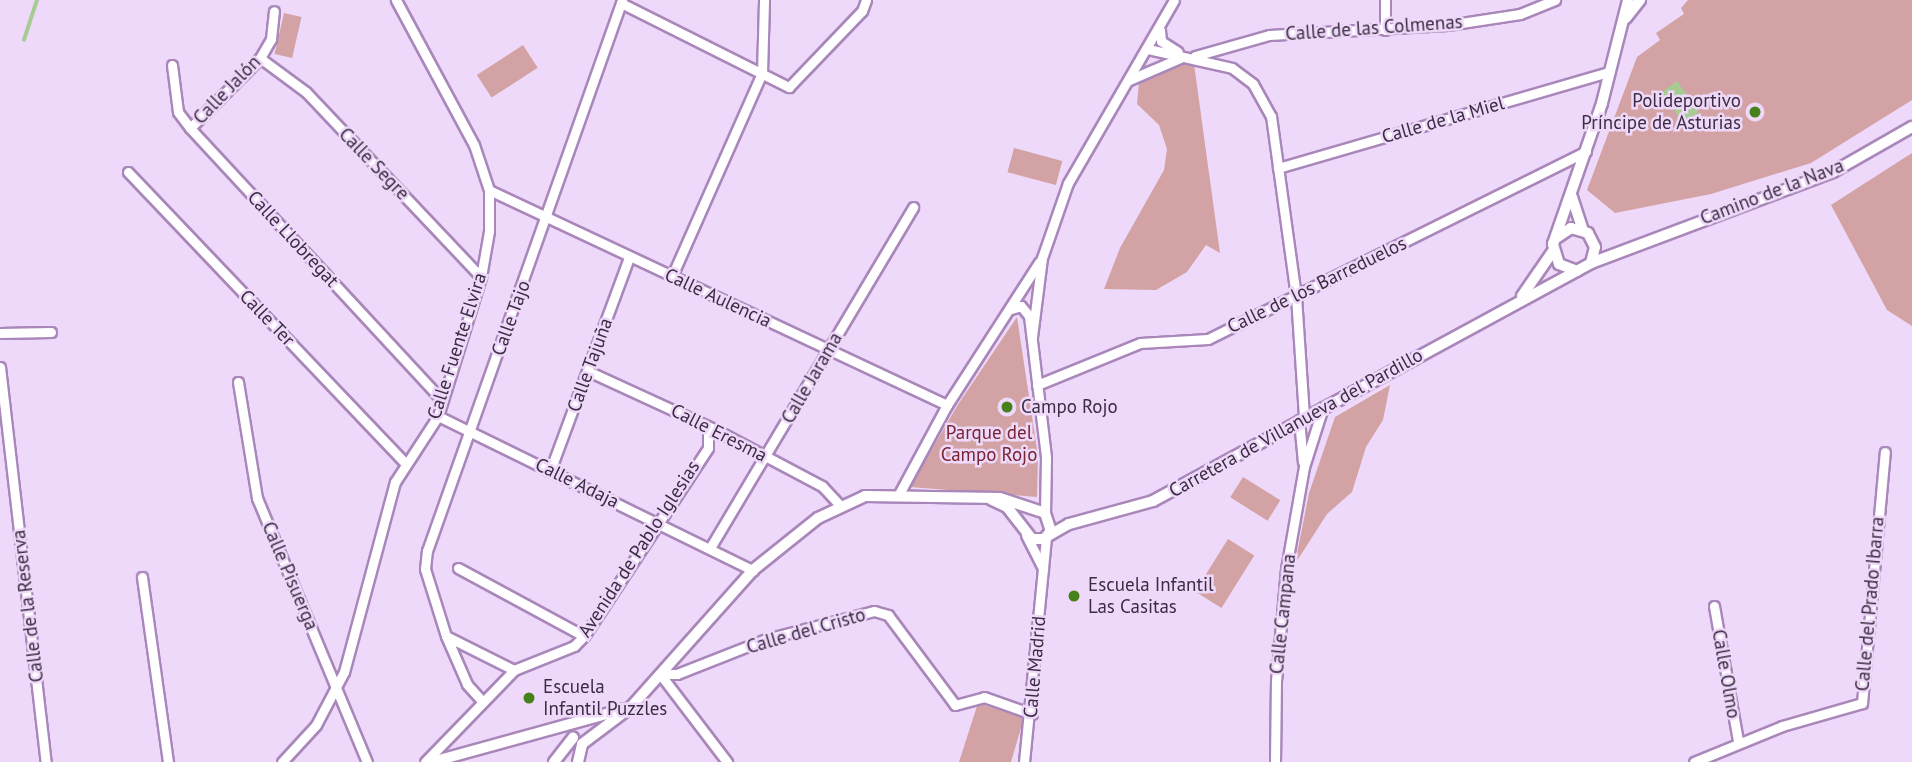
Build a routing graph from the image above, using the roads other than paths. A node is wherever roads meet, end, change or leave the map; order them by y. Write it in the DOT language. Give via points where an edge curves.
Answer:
graph roads {
  1 [pos="396,0"];
  2 [pos="764,0"];
  3 [pos="866,0"];
  4 [pos="1174,0"];
  5 [pos="1385,0"];
  6 [pos="1555,0"];
  7 [pos="1628,0"];
  8 [pos="1640,0"];
  9 [pos="622,1"];
  10 [pos="274,11"];
  11 [pos="1625,20"];
  12 [pos="1160,29"];
  13 [pos="1385,30"];
  14 [pos="1229,46"];
  15 [pos="1148,49"];
  16 [pos="1190,56"];
  17 [pos="260,58"];
  18 [pos="1163,62"];
  19 [pos="172,65"];
  20 [pos="1232,68"];
  21 [pos="1609,72"];
  22 [pos="762,73"];
  23 [pos="1126,81"];
  24 [pos="1912,127"];
  25 [pos="190,128"];
  26 [pos="1586,151"];
  27 [pos="1278,168"];
  28 [pos="128,172"];
  29 [pos="489,190"];
  30 [pos="1572,193"];
  31 [pos="912,207"];
  32 [pos="547,218"];
  33 [pos="1583,230"];
  34 [pos="1556,237"];
  35 [pos="1594,241"];
  36 [pos="1627,247"];
  37 [pos="1553,251"];
  38 [pos="629,258"];
  39 [pos="1042,258"];
  40 [pos="1591,263"];
  41 [pos="1577,271"];
  42 [pos="672,276"];
  43 [pos="481,277"];
  44 [pos="1296,296"];
  45 [pos="1516,303"];
  46 [pos="1010,310"];
  47 [pos="51,332"];
  48 [pos="0,333"];
  49 [pos="1032,337"];
  50 [pos="829,350"];
  51 [pos="0,368"];
  52 [pos="590,372"];
  53 [pos="238,382"];
  54 [pos="1037,385"];
  55 [pos="442,400"];
  56 [pos="947,404"];
  57 [pos="1323,407"];
  58 [pos="438,416"];
  59 [pos="1302,419"];
  60 [pos="708,429"];
  61 [pos="470,432"];
  62 [pos="1885,452"];
  63 [pos="766,457"];
  64 [pos="405,464"];
  65 [pos="1304,467"];
  66 [pos="550,471"];
  67 [pos="899,494"];
  68 [pos="992,500"];
  69 [pos="840,506"];
  70 [pos="1044,513"];
  71 [pos="658,522"];
  72 [pos="1069,524"];
  73 [pos="1023,529"];
  74 [pos="1047,537"];
  75 [pos="710,548"];
  76 [pos="458,568"];
  77 [pos="753,570"];
  78 [pos="1044,571"];
  79 [pos="142,577"];
  80 [pos="1714,606"];
  81 [pos="446,636"];
  82 [pos="584,636"];
  83 [pos="514,670"];
  84 [pos="660,674"];
  85 [pos="337,689"];
  86 [pos="484,702"];
  87 [pos="631,707"];
  88 [pos="1032,714"];
  89 [pos="579,722"];
  90 [pos="553,730"];
  91 [pos="593,737"];
  92 [pos="575,738"];
  93 [pos="1738,741"];
  94 [pos="556,760"];
  95 [pos="46,762"];
  96 [pos="169,762"];
  97 [pos="282,762"];
  98 [pos="367,762"];
  99 [pos="425,762"];
  100 [pos="432,762"];
  101 [pos="576,762"];
  102 [pos="727,762"];
  103 [pos="1024,762"];
  104 [pos="1275,762"];
  105 [pos="1694,762"];
  1 -- 29 [label="street, Calle Fuente Elvira" via="474,145"];
  2 -- 22 [label="street"];
  3 -- 22 [label="street" via="862,11 789,87"];
  4 -- 12 [label="street"];
  5 -- 13 [label="street"];
  6 -- 13 [label="street, Calle de las Colmenas" via="1520,14"];
  7 -- 11 [label="street"];
  8 -- 11 [label="street"];
  9 -- 22 [label="street"];
  9 -- 32 [label="street, Calle Tajo"];
  10 -- 17 [label="street, Calle Jalón" via="271,39"];
  11 -- 21 [label="street"];
  12 -- 15 [label="street"];
  12 -- 16 [label="street" via="1161,41"];
  13 -- 14 [label="street, Calle de las Colmenas" via="1269,35"];
  14 -- 16 [label="street, Calle de las Colmenas"];
  14 -- 20 [label="street"];
  15 -- 16 [label="street"];
  15 -- 18 [label="street"];
  15 -- 23 [label="street"];
  16 -- 18 [label="street, Calle de las Colmenas"];
  16 -- 20 [label="street"];
  17 -- 25 [label="street, Calle Jalón"];
  17 -- 43 [label="street, Calle Segre" via="306,92"];
  18 -- 23 [label="street, Calle de las Colmenas"];
  19 -- 25 [label="street, Calle Llobregat" via="178,112"];
  20 -- 27 [label="street" via="1264,100 1271,116"];
  21 -- 26 [label="street"];
  21 -- 27 [label="street, Calle de la Miel"];
  22 -- 42 [label="street"];
  23 -- 39 [label="street" via="1068,183"];
  24 -- 36 [label="street, Camino de la Nava" via="1833,172"];
  25 -- 55 [label="street, Calle Llobregat"];
  26 -- 30 [label="street"];
  26 -- 44 [label="street, Calle de los Barreduelos"];
  27 -- 44 [label="street"];
  28 -- 64 [label="street, Calle Ter"];
  29 -- 32 [label="street, Calle Aulencia"];
  29 -- 43 [label="street, Calle Fuente Elvira" via="489,231"];
  30 -- 33 [label="street"];
  30 -- 34 [label="street"];
  31 -- 50 [label="street, Calle Jarama"];
  32 -- 38 [label="street, Calle Aulencia"];
  32 -- 61 [label="street, Calle Tajo"];
  33 -- 34 [label="street" via="1572,228"];
  33 -- 35 [label="street"];
  34 -- 37 [label="street"];
  35 -- 36 [label="street" via="1608,248"];
  35 -- 40 [label="street"];
  36 -- 40 [label="street, Camino de la Nava"];
  37 -- 41 [label="street" via="1564,268"];
  37 -- 45 [label="street, Carretera de Villanueva del Pardillo"];
  38 -- 42 [label="street, Calle Aulencia"];
  38 -- 52 [label="street, Calle Tajuña"];
  39 -- 46 [label="street"];
  39 -- 49 [label="street"];
  40 -- 41 [label="street"];
  41 -- 45 [label="street, Carretera de Villanueva del Pardillo"];
  42 -- 50 [label="street, Calle Aulencia"];
  43 -- 55 [label="street, Calle Fuente Elvira"];
  44 -- 54 [label="street, Calle de los Barreduelos" via="1208,339 1140,343"];
  44 -- 59 [label="street"];
  45 -- 57 [label="street, Carretera de Villanueva del Pardillo"];
  46 -- 49 [label="street" via="1018,306 1027,311"];
  46 -- 56 [label="street"];
  47 -- 48 [label="street"];
  49 -- 54 [label="street"];
  50 -- 56 [label="street, Calle Aulencia"];
  50 -- 63 [label="street, Calle Jarama"];
  51 -- 95 [label="street, Calle de la Reserva"];
  52 -- 60 [label="street, Calle Eresma"];
  52 -- 66 [label="street, Calle Tajuña"];
  53 -- 85 [label="street, Calle Pisuerga" via="257,498"];
  54 -- 70 [label="street" via="1046,457"];
  55 -- 58 [label="street, Calle Fuente Elvira"];
  56 -- 67 [label="street"];
  57 -- 59 [label="street, Carretera de Villanueva del Pardillo"];
  57 -- 65 [label="street"];
  58 -- 61 [label="street, Calle Adaja"];
  58 -- 64 [label="street, Calle Fuente Elvira"];
  59 -- 65 [label="street"];
  59 -- 72 [label="street, Carretera de Villanueva del Pardillo" via="1153,501"];
  60 -- 63 [label="street, Calle Eresma"];
  60 -- 71 [label="street, Avenida de Pablo Iglesias" via="708,448"];
  61 -- 66 [label="street, Calle Adaja"];
  61 -- 81 [label="street, Calle Tajo" via="425,569"];
  62 -- 93 [label="street, Calle del Prado Ibarra" via="1862,703"];
  63 -- 69 [label="street, Calle Eresma" via="822,486"];
  63 -- 75 [label="street, Calle Jarama"];
  64 -- 85 [label="street, Calle Fuente Elvira" via="395,482"];
  65 -- 104 [label="street, Calle Campana" via="1278,641"];
  66 -- 71 [label="street, Calle Adaja"];
  67 -- 68 [label="street"];
  67 -- 69 [label="street" via="864,496"];
  68 -- 70 [label="street" via="1019,502"];
  68 -- 73 [label="street" via="1007,508"];
  69 -- 77 [label="street" via="787,540"];
  70 -- 72 [label="street"];
  70 -- 73 [label="street" via="1024,513"];
  70 -- 74 [label="street" via="1052,526"];
  71 -- 75 [label="street, Calle Adaja"];
  71 -- 82 [label="street, Avenida de Pablo Iglesias"];
  72 -- 74 [label="street, Carretera de Villanueva del Pardillo"];
  73 -- 74 [label="street" via="1034,540"];
  73 -- 78 [label="street"];
  74 -- 78 [label="street, Calle Madrid"];
  75 -- 77 [label="street, Calle Adaja"];
  76 -- 82 [label="street"];
  77 -- 84 [label="street"];
  78 -- 88 [label="street, Calle Madrid"];
  79 -- 96 [label="street"];
  80 -- 93 [label="street, Calle Olmo"];
  81 -- 83 [label="street"];
  81 -- 86 [label="street, Calle Tajo" via="467,684"];
  82 -- 83 [label="street, Avenida de Pablo Iglesias" via="574,646"];
  83 -- 86 [label="street, Avenida de Pablo Iglesias"];
  84 -- 87 [label="street"];
  84 -- 88 [label="street, Calle del Cristo" via="677,674 766,639 874,611 888,615 955,705 984,697"];
  84 -- 102 [label="street"];
  85 -- 97 [label="street, Calle Fuente Elvira" via="316,725"];
  85 -- 98 [label="street, Calle Pisuerga"];
  86 -- 99 [label="street, Avenida de Pablo Iglesias"];
  87 -- 89 [label="street"];
  87 -- 91 [label="street"];
  88 -- 103 [label="street, Calle Madrid"];
  89 -- 90 [label="street"];
  89 -- 91 [label="street" via="592,726"];
  89 -- 92 [label="street"];
  90 -- 92 [label="street"];
  90 -- 100 [label="street"];
  91 -- 92 [label="street"];
  92 -- 94 [label="street"];
  92 -- 101 [label="street"];
  93 -- 105 [label="street, Calle del Prado Ibarra"];
  94 -- 101 [label="street"];
}
